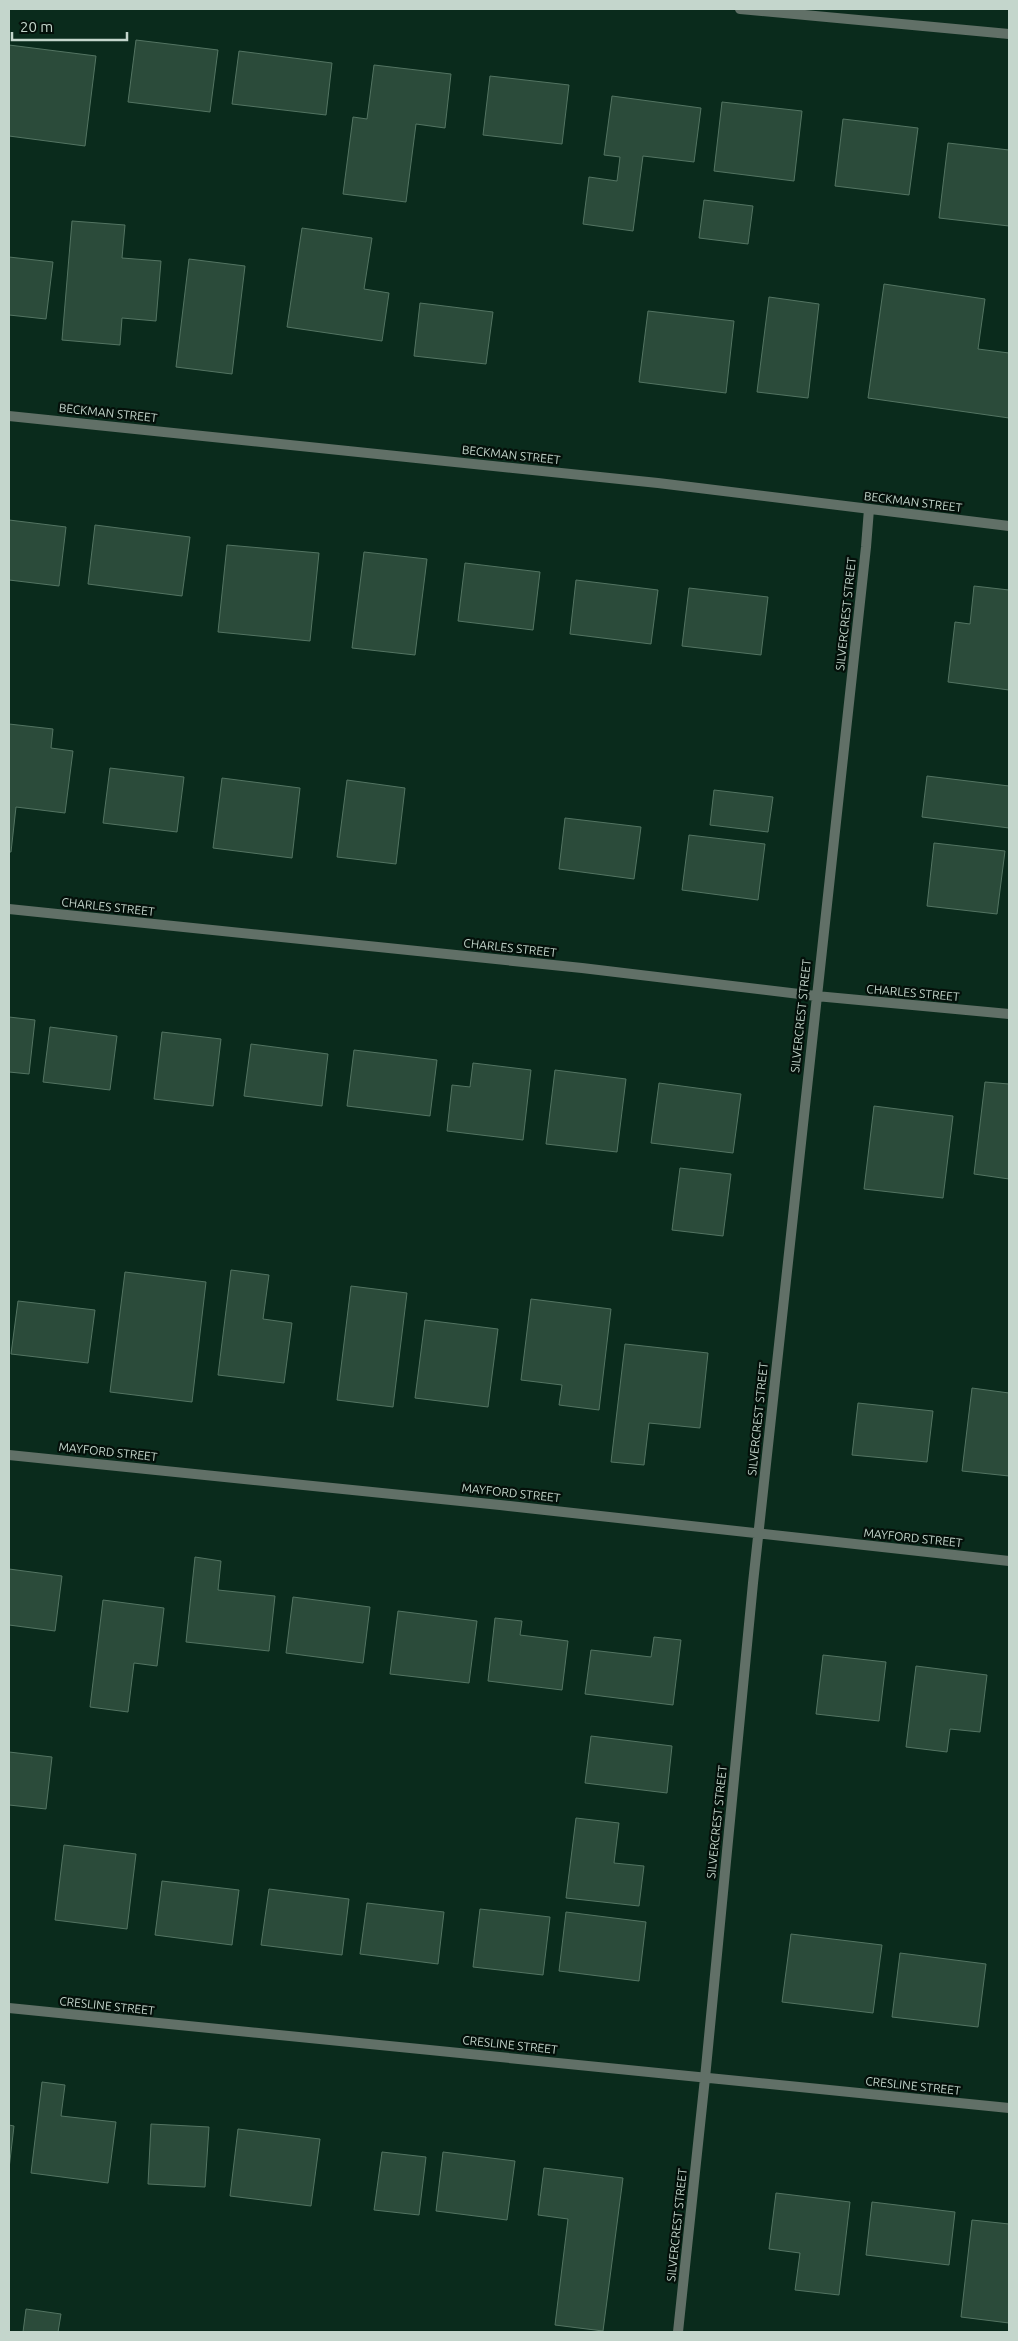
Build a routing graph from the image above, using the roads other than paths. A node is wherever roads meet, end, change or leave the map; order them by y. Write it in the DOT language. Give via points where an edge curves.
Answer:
graph roads {
  1 [pos="740,9"];
  2 [pos="1009,34"];
  3 [pos="9,416"];
  4 [pos="869,509"];
  5 [pos="1009,526"];
  6 [pos="9,909"];
  7 [pos="816,996"];
  8 [pos="1009,1014"];
  9 [pos="9,1455"];
  10 [pos="759,1533"];
  11 [pos="1009,1561"];
  12 [pos="9,2008"];
  13 [pos="705,2078"];
  14 [pos="1009,2108"];
  15 [pos="678,2332"];
  1 -- 2 [label="street"];
  3 -- 4 [label="street, BECKMAN STREET" via="648,482"];
  4 -- 5 [label="street, BECKMAN STREET"];
  4 -- 7 [label="street, SILVERCREST STREET"];
  6 -- 7 [label="street, CHARLES STREET" via="582,968"];
  7 -- 8 [label="street, CHARLES STREET"];
  7 -- 10 [label="street, SILVERCREST STREET"];
  9 -- 10 [label="street, MAYFORD STREET"];
  10 -- 11 [label="street, MAYFORD STREET"];
  10 -- 13 [label="street, SILVERCREST STREET"];
  12 -- 13 [label="street, CRESLINE STREET"];
  13 -- 14 [label="street, CRESLINE STREET"];
  13 -- 15 [label="street, SILVERCREST STREET"];
}
